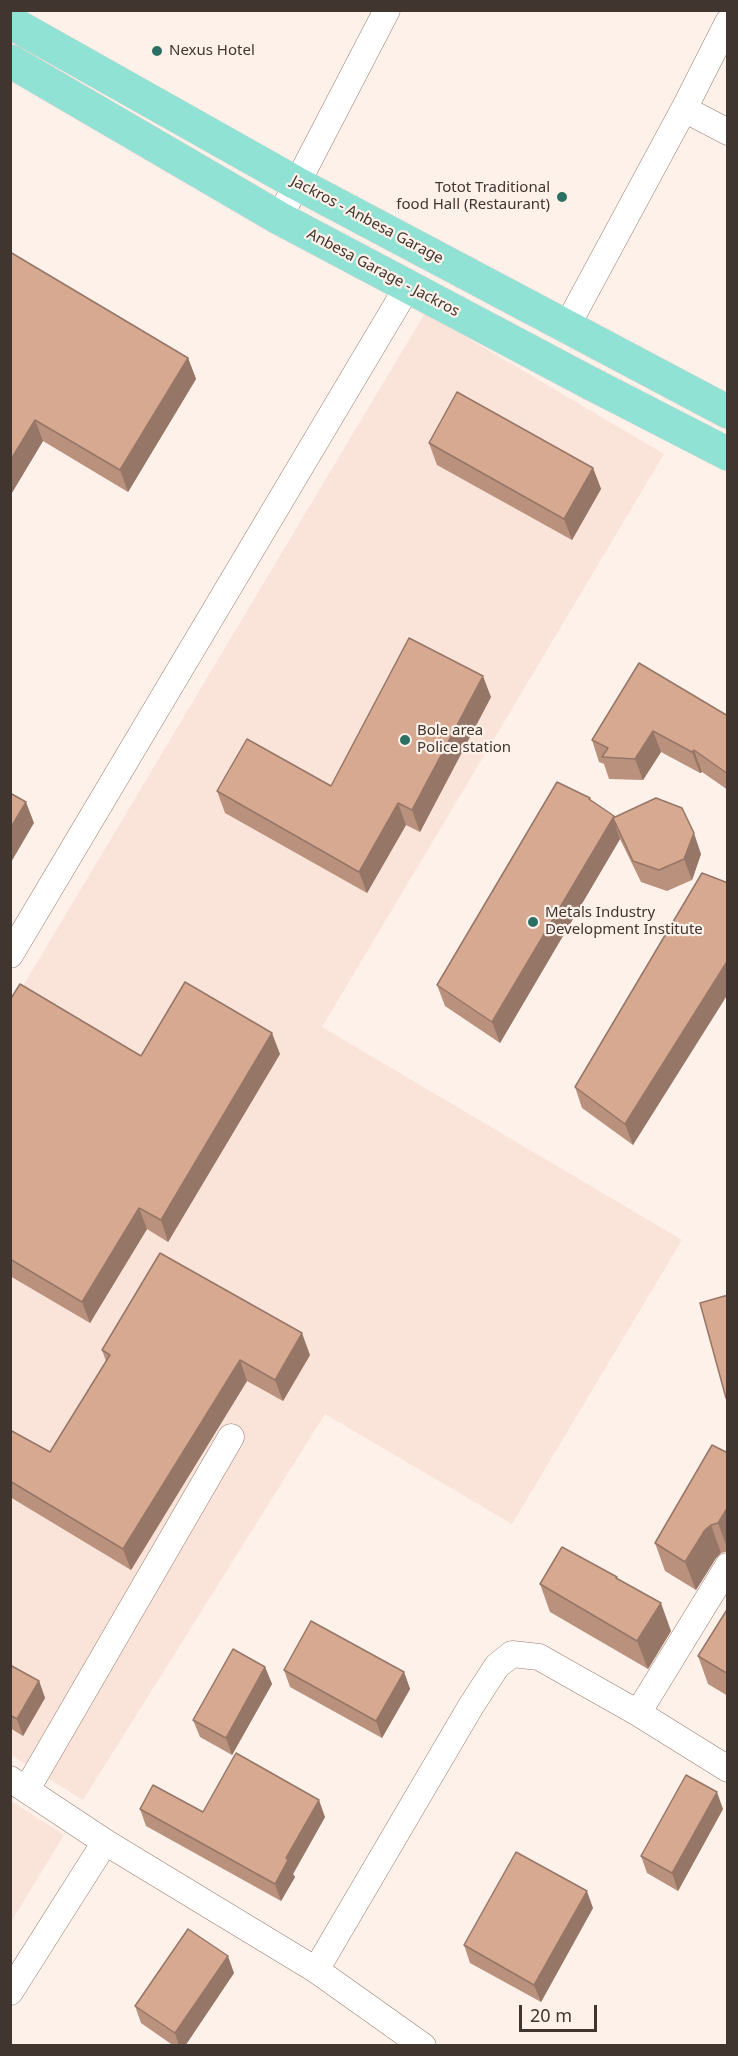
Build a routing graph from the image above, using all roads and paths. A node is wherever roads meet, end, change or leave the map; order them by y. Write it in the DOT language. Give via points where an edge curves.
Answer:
graph roads {
  1 [pos="387,10"];
  2 [pos="10,22"];
  3 [pos="728,22"];
  4 [pos="10,61"];
  5 [pos="10,80"];
  6 [pos="44,80"];
  7 [pos="684,109"];
  8 [pos="728,132"];
  9 [pos="297,183"];
  10 [pos="279,218"];
  11 [pos="408,286"];
  12 [pos="567,326"];
  13 [pos="728,411"];
  14 [pos="728,454"];
  15 [pos="10,955"];
  16 [pos="231,1437"];
  17 [pos="728,1566"];
  18 [pos="638,1713"];
  19 [pos="728,1769"];
  20 [pos="19,1784"];
  21 [pos="105,1842"];
  22 [pos="316,1970"];
  23 [pos="10,1992"];
  24 [pos="423,2046"];
  1 -- 9 [label="street"];
  2 -- 9 [label="main road, Jackros - Anbesa Garage"];
  3 -- 7 [label="street"];
  4 -- 6 [label="main road, Anbesa Garage - Jackros"];
  5 -- 6 [label="main road"];
  6 -- 10 [label="main road, Anbesa Garage - Jackros"];
  7 -- 8 [label="street"];
  7 -- 12 [label="street"];
  9 -- 10 [label="street"];
  9 -- 12 [label="main road, Jackros - Anbesa Garage"];
  10 -- 11 [label="main road, Anbesa Garage - Jackros"];
  11 -- 14 [label="main road, Anbesa Garage - Jackros"];
  11 -- 15 [label="street"];
  12 -- 13 [label="main road, Jackros - Anbesa Garage"];
  16 -- 20 [label="street"];
  17 -- 18 [label="street"];
  18 -- 19 [label="street"];
  18 -- 22 [label="street" via="539,1657 512,1654 497,1666 471,1706"];
  20 -- 21 [label="street"];
  21 -- 22 [label="street"];
  21 -- 23 [label="street"];
  22 -- 24 [label="street"];
}
